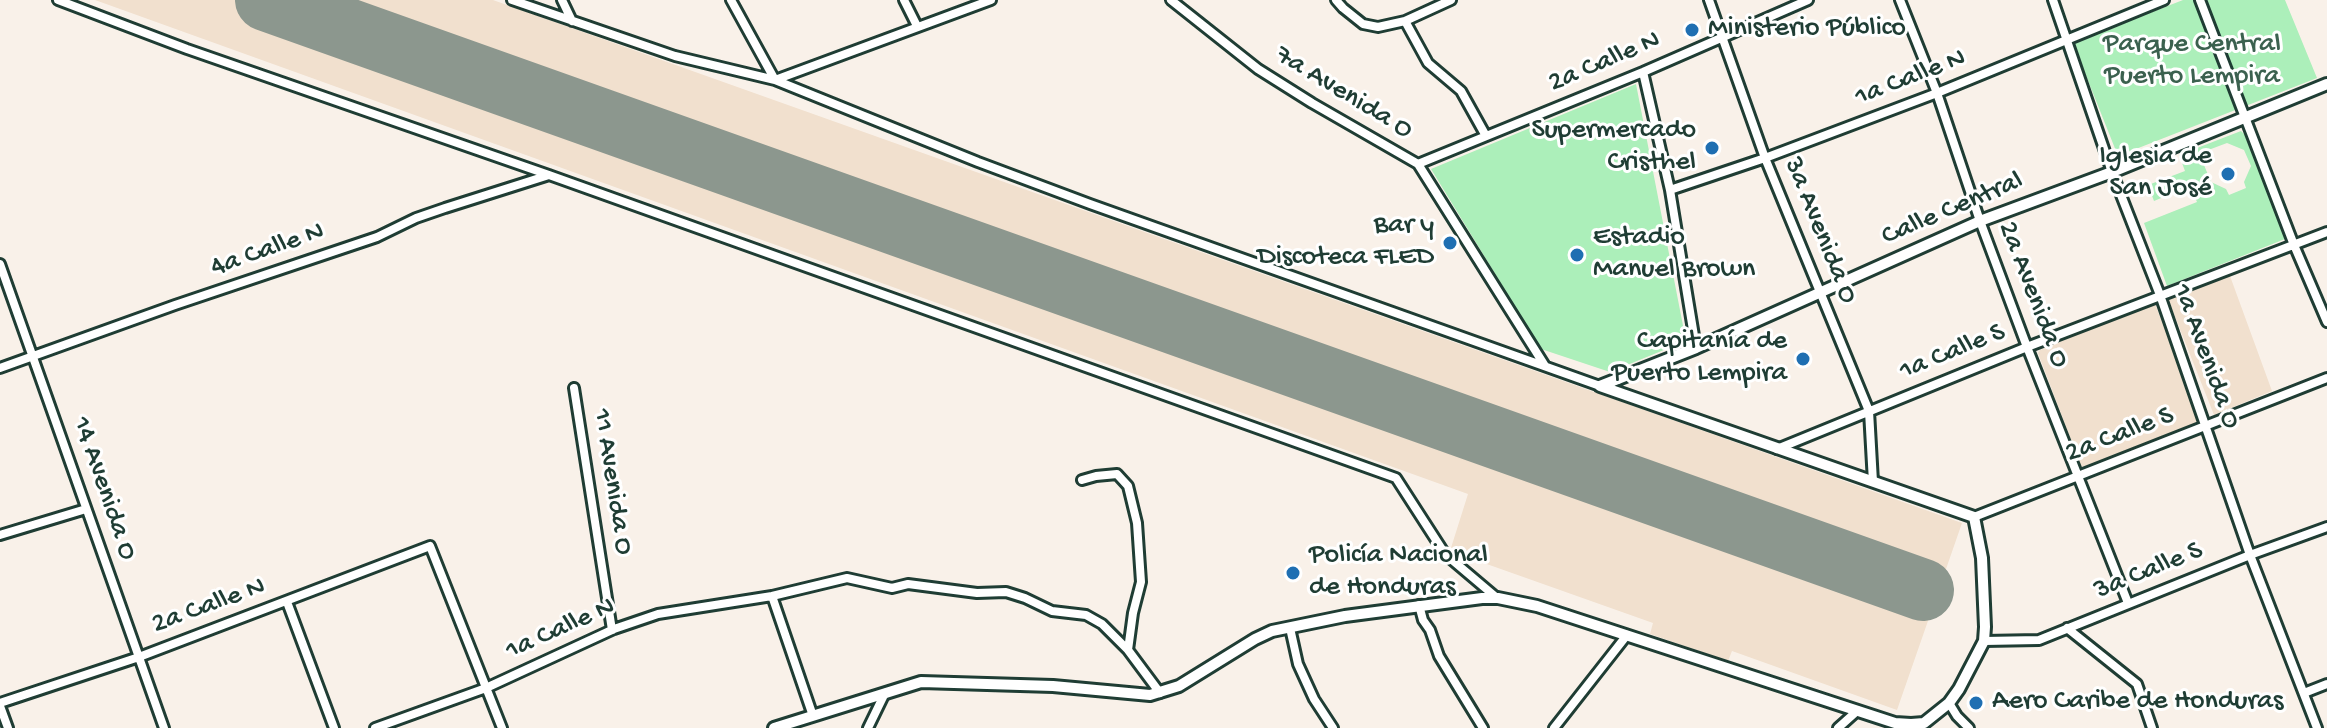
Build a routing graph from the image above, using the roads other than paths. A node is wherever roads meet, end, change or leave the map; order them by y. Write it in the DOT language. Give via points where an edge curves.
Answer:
graph roads {
  1 [pos="58,0"];
  2 [pos="512,0"];
  3 [pos="562,0"];
  4 [pos="731,0"];
  5 [pos="904,0"];
  6 [pos="991,0"];
  7 [pos="1171,0"];
  8 [pos="1336,0"];
  9 [pos="1451,0"];
  10 [pos="1709,0"];
  11 [pos="1808,0"];
  12 [pos="1900,0"];
  13 [pos="2053,0"];
  14 [pos="2164,0"];
  15 [pos="2200,0"];
  16 [pos="573,21"];
  17 [pos="1405,21"];
  18 [pos="917,26"];
  19 [pos="1723,38"];
  20 [pos="2067,39"];
  21 [pos="1643,72"];
  22 [pos="775,80"];
  23 [pos="2327,84"];
  24 [pos="1937,93"];
  25 [pos="2244,117"];
  26 [pos="1486,136"];
  27 [pos="1765,158"];
  28 [pos="1418,164"];
  29 [pos="2112,172"];
  30 [pos="549,175"];
  31 [pos="1670,190"];
  32 [pos="1980,221"];
  33 [pos="2327,232"];
  34 [pos="2294,245"];
  35 [pos="0,264"];
  36 [pos="1821,294"];
  37 [pos="2160,295"];
  38 [pos="2327,322"];
  39 [pos="2027,347"];
  40 [pos="1696,348"];
  41 [pos="33,357"];
  42 [pos="1546,367"];
  43 [pos="0,368"];
  44 [pos="2327,378"];
  45 [pos="1600,386"];
  46 [pos="574,388"];
  47 [pos="1869,411"];
  48 [pos="2206,427"];
  49 [pos="1777,450"];
  50 [pos="2079,475"];
  51 [pos="1082,480"];
  52 [pos="1873,482"];
  53 [pos="86,509"];
  54 [pos="1974,517"];
  55 [pos="2327,527"];
  56 [pos="0,535"];
  57 [pos="2250,555"];
  58 [pos="772,596"];
  59 [pos="1498,598"];
  60 [pos="287,602"];
  61 [pos="2128,603"];
  62 [pos="1419,605"];
  63 [pos="1290,628"];
  64 [pos="2067,628"];
  65 [pos="612,630"];
  66 [pos="1627,635"];
  67 [pos="1984,641"];
  68 [pos="1128,650"];
  69 [pos="139,657"];
  70 [pos="2327,684"];
  71 [pos="486,688"];
  72 [pos="885,693"];
  73 [pos="1160,693"];
  74 [pos="2304,693"];
  75 [pos="1949,703"];
  76 [pos="0,705"];
  77 [pos="1857,711"];
  78 [pos="813,716"];
  79 [pos="8,728"];
  80 [pos="164,728"];
  81 [pos="334,728"];
  82 [pos="375,728"];
  83 [pos="502,728"];
  84 [pos="774,728"];
  85 [pos="868,728"];
  86 [pos="1333,728"];
  87 [pos="1483,728"];
  88 [pos="1554,728"];
  89 [pos="1838,728"];
  90 [pos="1969,728"];
  91 [pos="2152,728"];
  92 [pos="2317,728"];
  1 -- 30 [label="street"];
  2 -- 16 [label="street"];
  3 -- 16 [label="street"];
  4 -- 22 [label="street"];
  5 -- 18 [label="street"];
  6 -- 18 [label="street"];
  7 -- 28 [label="street, 7a Avenida O" via="1258,69"];
  8 -- 17 [label="street" via="1363,24 1378,27"];
  9 -- 17 [label="street"];
  10 -- 19 [label="street, 3a Avenida O"];
  11 -- 19 [label="street, 2a Calle N"];
  12 -- 24 [label="street, 2a Avenida O"];
  13 -- 20 [label="street, 1a Avenida O"];
  14 -- 20 [label="street, 1a Calle N"];
  15 -- 25 [label="street"];
  16 -- 22 [label="street" via="702,64"];
  17 -- 26 [label="street" via="1428,63 1461,91"];
  18 -- 22 [label="street"];
  19 -- 21 [label="street, 2a Calle N"];
  19 -- 27 [label="street, 3a Avenida O"];
  20 -- 24 [label="street, 1a Calle N"];
  20 -- 29 [label="street, 1a Avenida O"];
  21 -- 26 [label="street, 2a Calle N"];
  21 -- 31 [label="street"];
  22 -- 42 [label="street" via="1062,194"];
  23 -- 25 [label="street, Calle Central"];
  24 -- 27 [label="street, 1a Calle N"];
  24 -- 32 [label="street, 2a Avenida O"];
  25 -- 29 [label="street, Calle Central"];
  25 -- 34 [label="street"];
  26 -- 28 [label="street, 2a Calle N"];
  27 -- 31 [label="street, 1a Calle N"];
  27 -- 36 [label="street, 3a Avenida O"];
  28 -- 42 [label="street, 7a Avenida O"];
  29 -- 32 [label="street, Calle Central"];
  29 -- 37 [label="street, 1a Avenida O"];
  30 -- 41 [label="street, 4a Calle N"];
  30 -- 59 [label="street" via="1396,478 1445,554"];
  31 -- 40 [label="street"];
  32 -- 36 [label="street, Calle Central"];
  32 -- 39 [label="street, 2a Avenida O"];
  33 -- 34 [label="street, 1a Calle S"];
  34 -- 37 [label="street, 1a Calle S"];
  34 -- 38 [label="street"];
  35 -- 41 [label="street, 14 Avenida O"];
  36 -- 40 [label="street, Calle Central"];
  36 -- 47 [label="street, 3a Avenida O"];
  37 -- 39 [label="street, 1a Calle S"];
  37 -- 48 [label="street, 1a Avenida O"];
  39 -- 47 [label="street, 1a Calle S"];
  39 -- 50 [label="street, 2a Avenida O"];
  40 -- 45 [label="street, Calle Central"];
  41 -- 43 [label="street, 4a Calle N"];
  41 -- 53 [label="street, 14 Avenida O"];
  42 -- 45 [label="street"];
  44 -- 48 [label="street, 2a Calle S"];
  45 -- 49 [label="street"];
  46 -- 65 [label="street, 11 Avenida O"];
  47 -- 49 [label="street, 1a Calle S"];
  47 -- 52 [label="street, 3a Avenida O"];
  48 -- 50 [label="street, 2a Calle S"];
  48 -- 57 [label="street, 1a Avenida O"];
  49 -- 52 [label="street"];
  50 -- 54 [label="street, 2a Calle S"];
  50 -- 61 [label="street, 2a Avenida O"];
  51 -- 68 [label="street" via="1117,474 1128,486 1141,582"];
  52 -- 54 [label="street"];
  53 -- 56 [label="street"];
  53 -- 69 [label="street, 14 Avenida O"];
  54 -- 67 [label="street" via="1982,558"];
  55 -- 57 [label="street, 3a Calle S"];
  57 -- 61 [label="street, 3a Calle S"];
  57 -- 74 [label="street, 1a Avenida O"];
  58 -- 65 [label="street, 1a Calle N" via="658,614"];
  58 -- 68 [label="street, 1a Calle N" via="847,578 892,588 908,584 1006,592 1052,611 1086,615"];
  58 -- 78 [label="street"];
  59 -- 62 [label="street"];
  59 -- 66 [label="street"];
  60 -- 69 [label="street, 2a Calle N"];
  60 -- 71 [label="street, 2a Calle N" via="430,546"];
  60 -- 81 [label="street"];
  61 -- 64 [label="street, 3a Calle S"];
  62 -- 63 [label="street"];
  62 -- 87 [label="street" via="1439,656"];
  63 -- 73 [label="street" via="1255,639"];
  63 -- 86 [label="street" via="1298,664"];
  64 -- 67 [label="street, 3a Calle S" via="2039,640"];
  64 -- 91 [label="street" via="2137,684"];
  65 -- 71 [label="street, 1a Calle N"];
  66 -- 77 [label="street"];
  66 -- 88 [label="street"];
  67 -- 75 [label="street"];
  68 -- 73 [label="street, 1a Calle N"];
  69 -- 76 [label="street, 2a Calle N"];
  69 -- 80 [label="street, 14 Avenida O"];
  70 -- 74 [label="street"];
  71 -- 82 [label="street, 1a Calle N"];
  71 -- 83 [label="street"];
  72 -- 73 [label="street" via="940,682"];
  72 -- 78 [label="street"];
  72 -- 85 [label="street"];
  74 -- 92 [label="street, 1a Avenida O"];
  75 -- 77 [label="street" via="1929,720 1911,724"];
  75 -- 90 [label="street"];
  76 -- 79 [label="street"];
  77 -- 89 [label="street"];
  78 -- 84 [label="street"];
}
